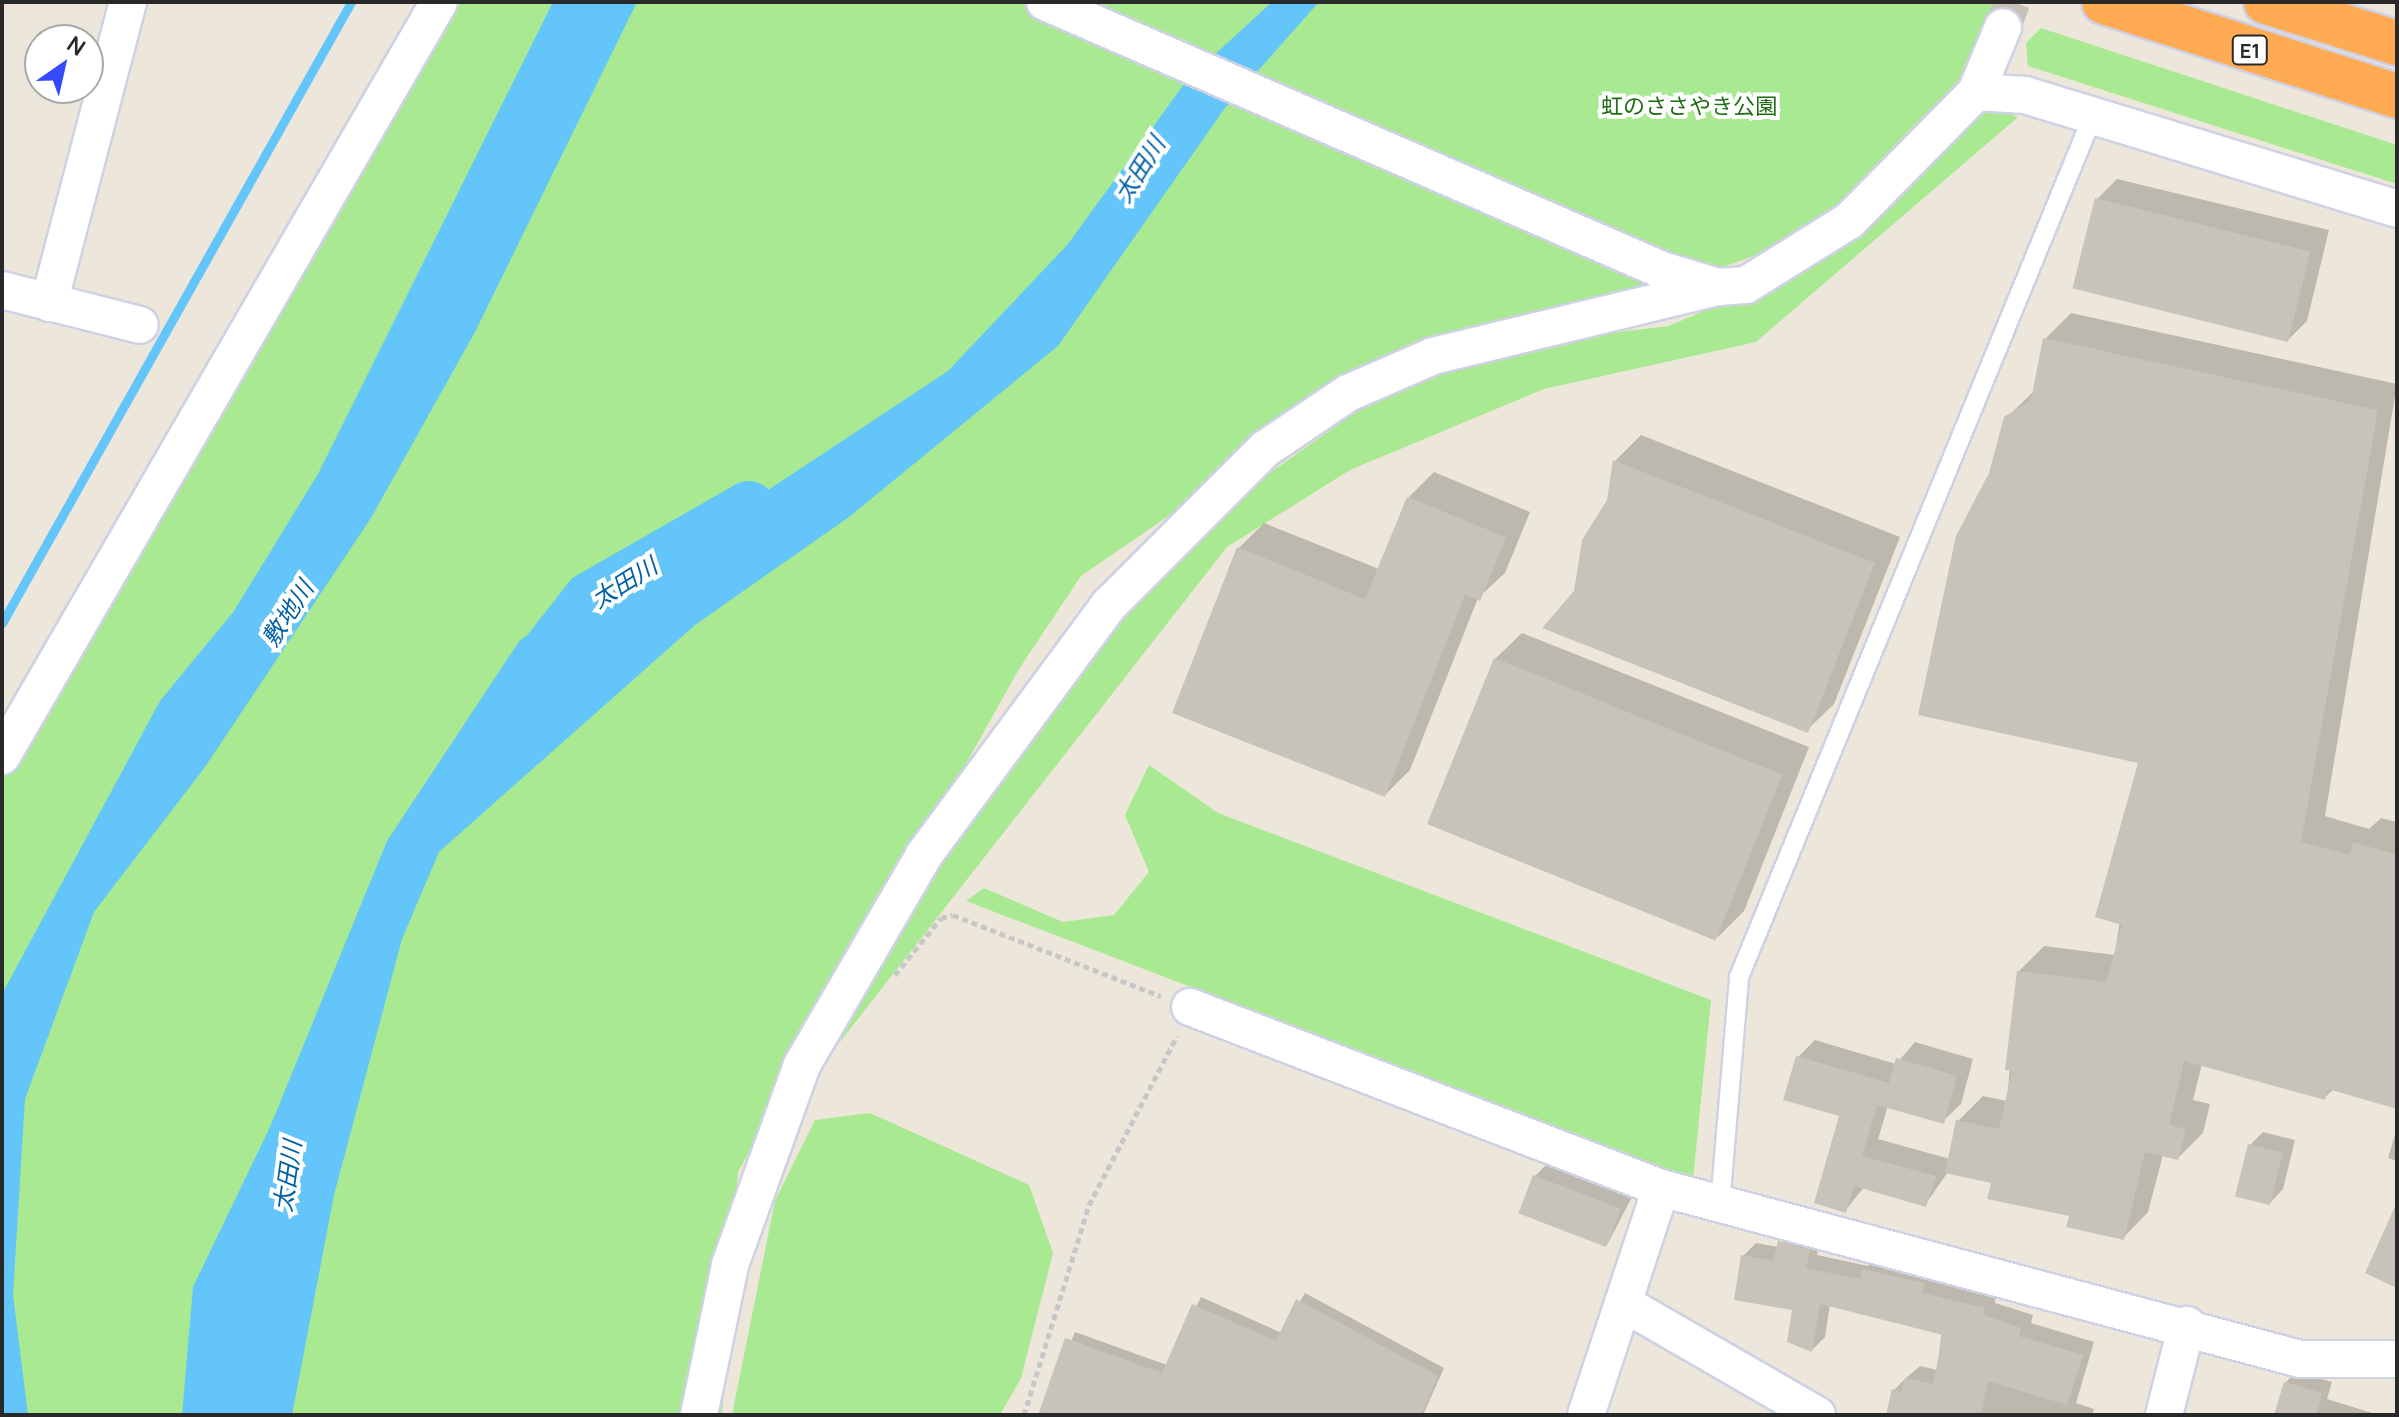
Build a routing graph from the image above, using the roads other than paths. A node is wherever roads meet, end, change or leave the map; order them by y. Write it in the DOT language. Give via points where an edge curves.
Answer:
graph roads {
  1 [pos="128,2"];
  2 [pos="439,2"];
  3 [pos="1045,2"];
  4 [pos="2104,2"];
  5 [pos="2266,2"];
  6 [pos="2003,27"];
  7 [pos="2397,43"];
  8 [pos="1976,92"];
  9 [pos="2397,96"];
  10 [pos="2092,118"];
  11 [pos="2397,209"];
  12 [pos="1718,287"];
  13 [pos="2,290"];
  14 [pos="49,303"];
  15 [pos="140,325"];
  16 [pos="2,756"];
  17 [pos="1190,1007"];
  18 [pos="1661,1188"];
  19 [pos="1720,1205"];
  20 [pos="1623,1303"];
  21 [pos="2187,1325"];
  22 [pos="2397,1359"];
  23 [pos="699,1415"];
  24 [pos="1586,1415"];
  25 [pos="1817,1415"];
  26 [pos="2164,1415"];
  1 -- 14 [label="street"];
  2 -- 16 [label="street"];
  3 -- 12 [label="street" via="1662,270"];
  4 -- 9 [label="highway, E1"];
  5 -- 7 [label="highway, E1"];
  6 -- 8 [label="street"];
  8 -- 10 [label="street" via="2025,95"];
  8 -- 12 [label="street" via="1849,221 1746,285"];
  10 -- 11 [label="street"];
  10 -- 19 [label="lane" via="1739,977"];
  12 -- 23 [label="street" via="1433,356 1348,393 1265,449 1109,605 924,855 802,1065 730,1265"];
  13 -- 14 [label="street"];
  14 -- 15 [label="street"];
  17 -- 18 [label="street"];
  18 -- 19 [label="street"];
  18 -- 20 [label="street"];
  19 -- 21 [label="street"];
  20 -- 24 [label="street"];
  20 -- 25 [label="street"];
  21 -- 22 [label="street" via="2300,1359"];
  21 -- 26 [label="street"];
}
